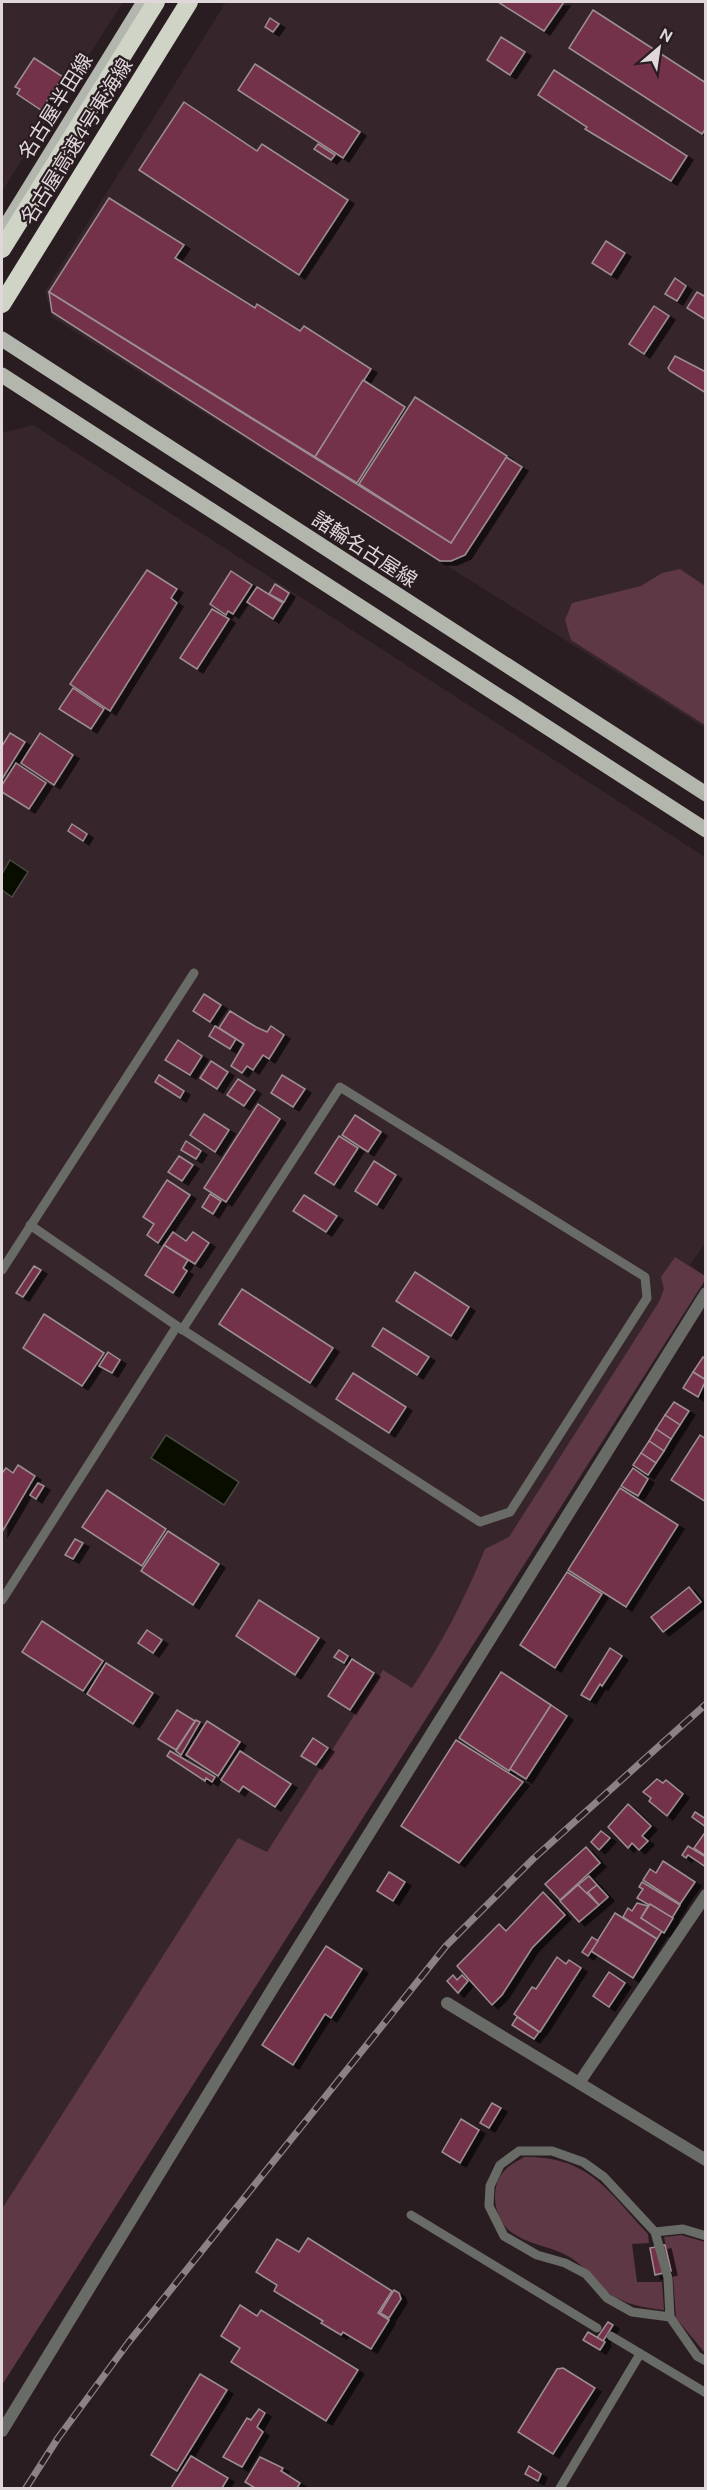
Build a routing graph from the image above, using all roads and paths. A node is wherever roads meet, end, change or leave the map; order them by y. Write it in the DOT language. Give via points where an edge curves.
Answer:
graph roads {
  1 [pos="144,2"];
  2 [pos="156,2"];
  3 [pos="189,2"];
  4 [pos="200,2"];
  5 [pos="2,232"];
  6 [pos="2,249"];
  7 [pos="2,304"];
  8 [pos="2,316"];
  9 [pos="2,339"];
  10 [pos="2,375"];
  11 [pos="705,794"];
  12 [pos="705,830"];
  13 [pos="194,973"];
  14 [pos="30,1225"];
  15 [pos="2,1270"];
  16 [pos="705,1293"];
  17 [pos="179,1328"];
  18 [pos="2,1600"];
  19 [pos="705,1895"];
  20 [pos="447,2003"];
  21 [pos="579,2083"];
  22 [pos="705,2160"];
  23 [pos="411,2215"];
  24 [pos="654,2232"];
  25 [pos="705,2236"];
  26 [pos="670,2317"];
  27 [pos="597,2328"];
  28 [pos="611,2336"];
  29 [pos="640,2354"];
  30 [pos="705,2361"];
  31 [pos="705,2393"];
  32 [pos="2,2432"];
  33 [pos="560,2488"];
  1 -- 5 [label="main road, 名古屋半田線"];
  2 -- 6 [label="highway, 名古屋高速4号東海線"];
  3 -- 7 [label="highway, 名古屋高速4号東海線"];
  4 -- 8 [label="main road"];
  9 -- 11 [label="main road, 諸輪名古屋線"];
  10 -- 12 [label="main road"];
  13 -- 14 [label="lane"];
  14 -- 15 [label="lane"];
  14 -- 17 [label="lane"];
  16 -- 32 [label="street"];
  17 -- 17 [label="lane" via="480,1522 510,1512 647,1298 645,1277 340,1087"];
  17 -- 18 [label="lane"];
  19 -- 21 [label="street"];
  20 -- 21 [label="street"];
  21 -- 22 [label="street"];
  23 -- 27 [label="lane"];
  24 -- 25 [label="lane" via="683,2229"];
  24 -- 26 [label="lane" via="668,2278"];
  24 -- 26 [label="lane" via="604,2176 583,2162 552,2151 519,2151 500,2165 489,2186 489,2206 504,2236 537,2255 586,2274 607,2298 632,2312"];
  26 -- 30 [label="lane"];
  28 -- 29 [label="lane"];
  29 -- 31 [label="lane"];
  29 -- 33 [label="lane"];
}
